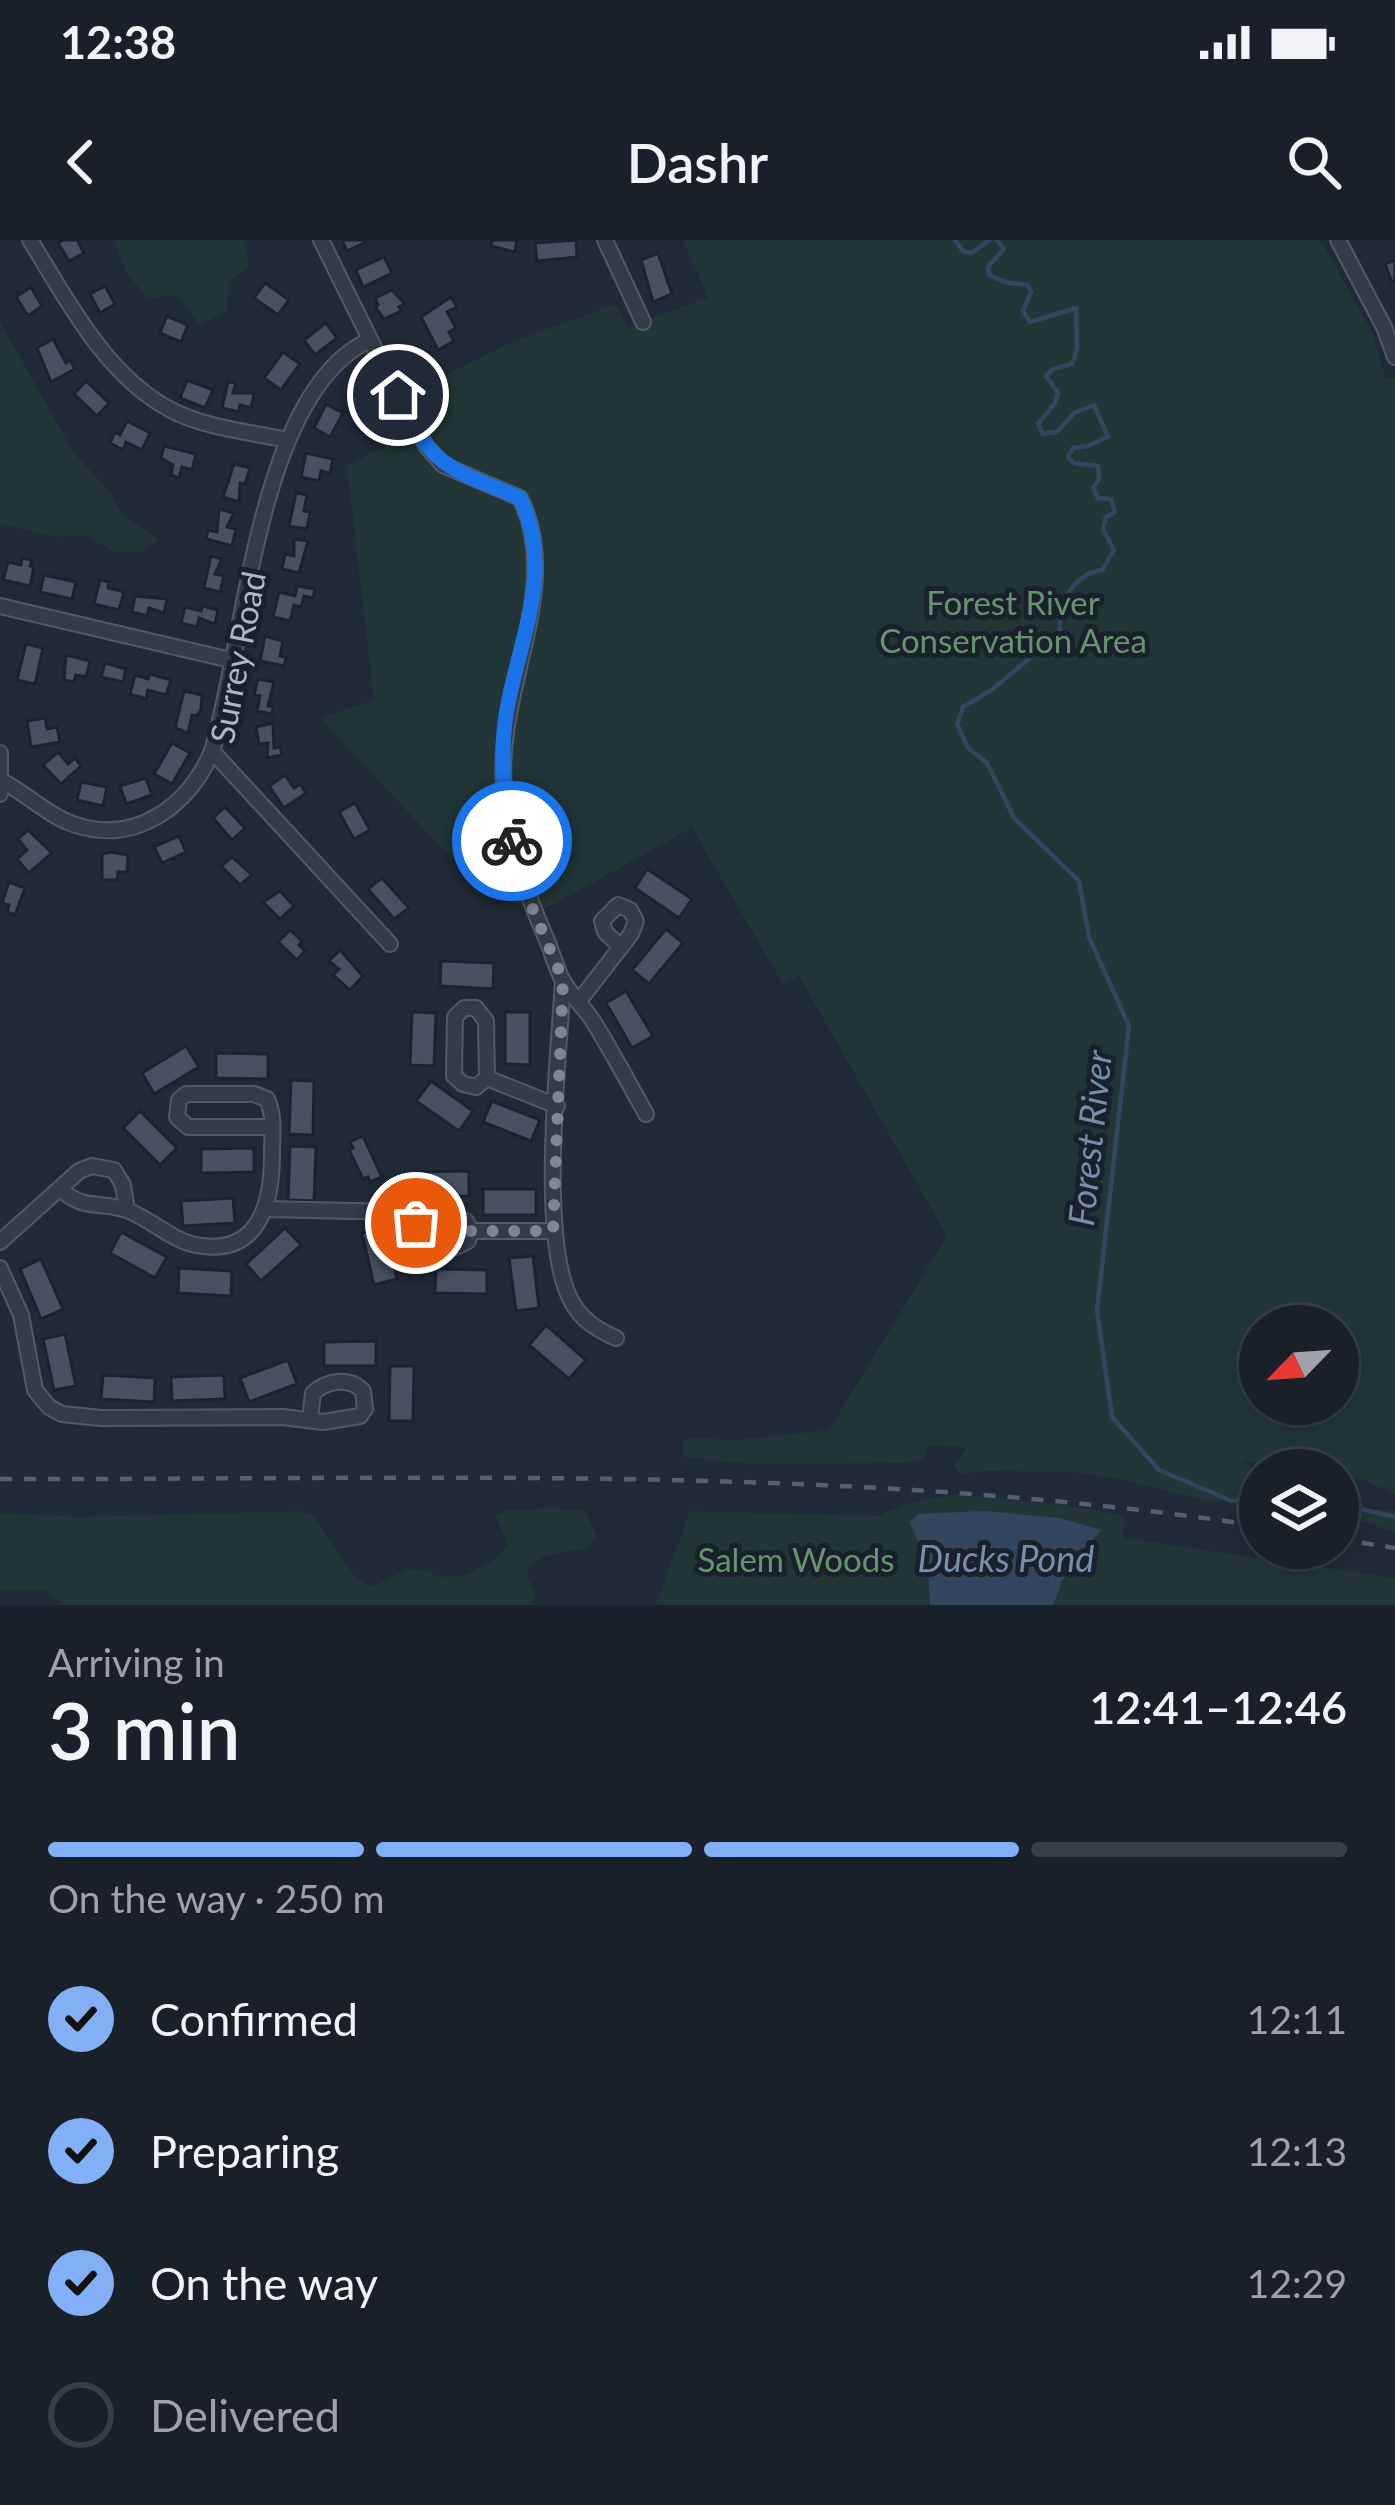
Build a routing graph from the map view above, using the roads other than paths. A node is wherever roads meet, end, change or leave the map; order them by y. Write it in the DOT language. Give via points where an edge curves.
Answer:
graph roads {
  1 [pos="30,240"];
  2 [pos="321,240"];
  3 [pos="605,240"];
  4 [pos="1338,240"];
  5 [pos="643,322"];
  6 [pos="370,340"];
  7 [pos="1395,358"];
  8 [pos="288,440"];
  9 [pos="0,606"];
  10 [pos="235,661"];
  11 [pos="212,751"];
  12 [pos="0,753"];
  13 [pos="1,787"];
  14 [pos="390,944"];
  15 [pos="620,946"];
  16 [pos="563,980"];
  17 [pos="579,1001"];
  18 [pos="487,1078"];
  19 [pos="556,1106"];
  20 [pos="646,1114"];
  21 [pos="272,1127"];
  22 [pos="60,1189"];
  23 [pos="267,1209"];
  24 [pos="128,1210"];
  25 [pos="428,1213"];
  26 [pos="471,1231"];
  27 [pos="553,1231"];
  28 [pos="0,1243"];
  29 [pos="0,1268"];
  30 [pos="616,1337"];
  31 [pos="310,1419"];
  1 -- 8 [label="street" via="102,348 146,394 202,423"];
  2 -- 6 [label="street"];
  3 -- 5 [label="street"];
  4 -- 7 [label="street"];
  6 -- 8 [label="street, Surrey Road" via="328,370"];
  6 -- 16 [label="street" via="443,465 520,498 530,518 534,598 506,712 504,785 523,886"];
  8 -- 10 [label="street, Surrey Road" via="265,507"];
  9 -- 10 [label="street"];
  10 -- 11 [label="street, Surrey Road"];
  11 -- 13 [label="street" via="186,796 150,821 114,831 74,825"];
  11 -- 14 [label="street, Surrey Road"];
  12 -- 13 [label="street"];
  15 -- 17 [label="street"];
  16 -- 17 [label="street"];
  16 -- 19 [label="street"];
  17 -- 20 [label="street"];
  18 -- 18 [label="street" via="486,1021 476,1008 464,1008 455,1017 454,1076 476,1087"];
  18 -- 19 [label="street"];
  19 -- 27 [label="street"];
  21 -- 21 [label="street" via="267,1099 254,1094 186,1094 175,1110 188,1127"];
  21 -- 23 [label="street"];
  22 -- 24 [label="street" via="74,1201"];
  22 -- 24 [label="street" via="79,1172 104,1166 123,1185"];
  22 -- 28 [label="street"];
  23 -- 24 [label="street" via="251,1231 211,1246 184,1241"];
  23 -- 25 [label="street"];
  25 -- 26 [label="street" via="466,1221"];
  25 -- 26 [label="street" via="416,1223 417,1235 434,1251 459,1246"];
  26 -- 27 [label="street"];
  27 -- 30 [label="street" via="573,1305"];
  29 -- 31 [label="street" via="21,1316 34,1390 62,1414"];
}
